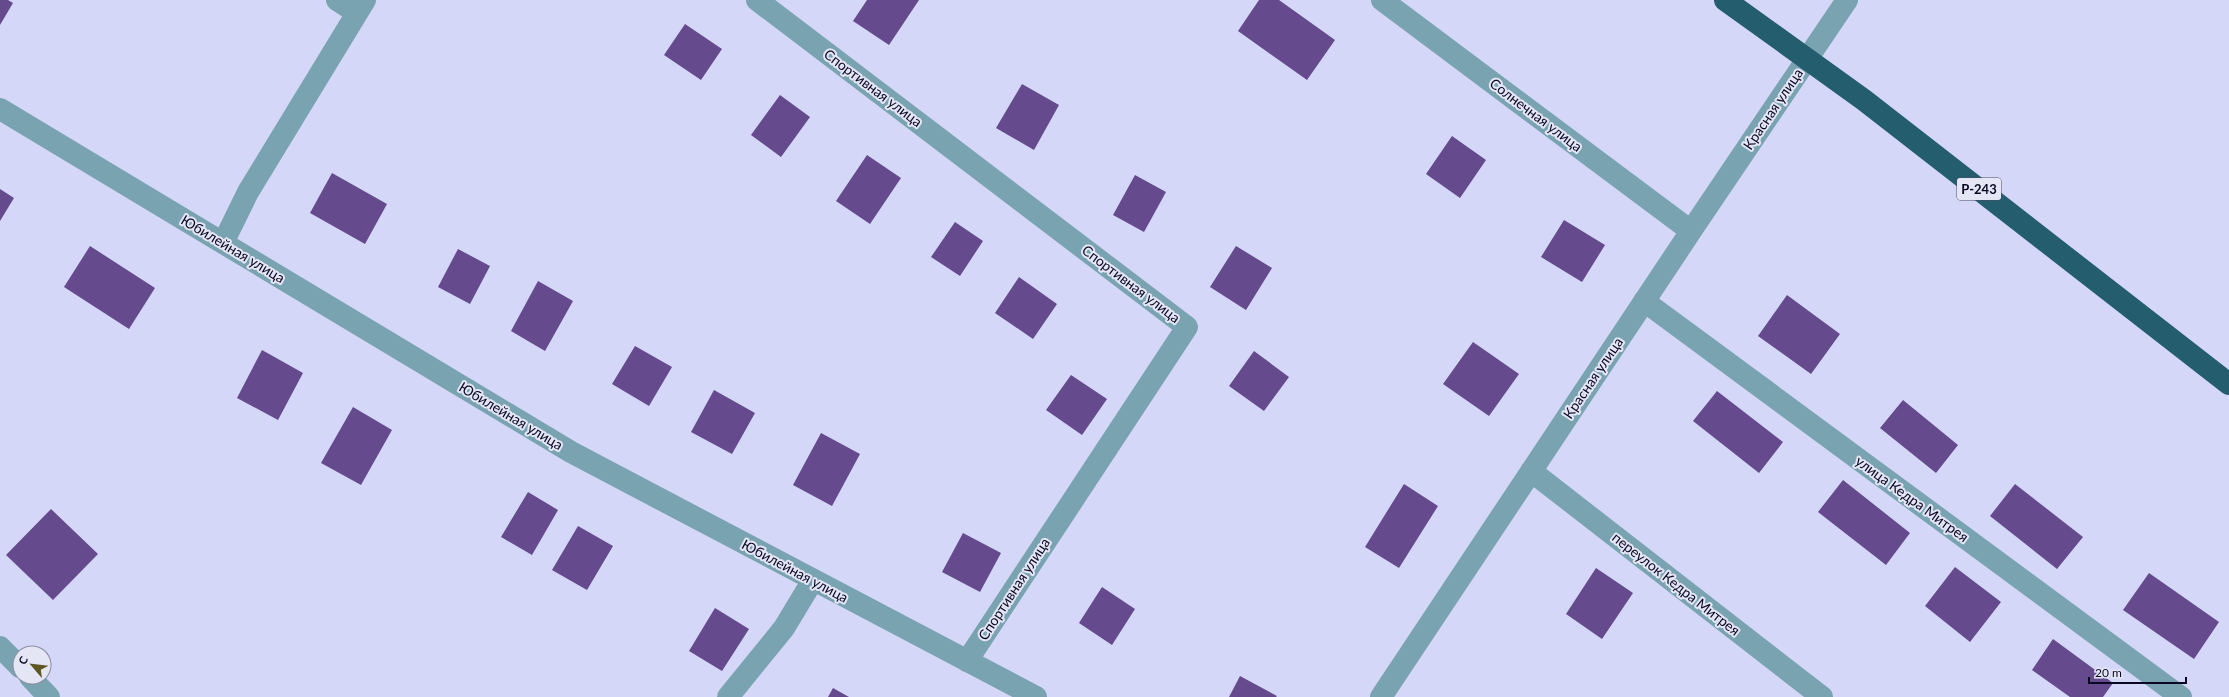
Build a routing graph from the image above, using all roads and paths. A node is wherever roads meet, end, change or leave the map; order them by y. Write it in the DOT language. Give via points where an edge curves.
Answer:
graph roads {
  1 [pos="337,0"];
  2 [pos="757,0"];
  3 [pos="1382,0"];
  4 [pos="1725,0"];
  5 [pos="1847,0"];
  6 [pos="361,6"];
  7 [pos="1806,60"];
  8 [pos="0,109"];
  9 [pos="1690,230"];
  10 [pos="222,243"];
  11 [pos="1644,301"];
  12 [pos="2229,384"];
  13 [pos="1531,471"];
  14 [pos="813,580"];
  15 [pos="0,647"];
  16 [pos="12,660"];
  17 [pos="967,661"];
  18 [pos="38,685"];
  19 [pos="50,697"];
  20 [pos="728,697"];
  21 [pos="1036,697"];
  22 [pos="1381,697"];
  23 [pos="1822,697"];
  24 [pos="2181,697"];
  1 -- 6 [label="street"];
  2 -- 17 [label="street, Спортивная улица" via="1187,327"];
  3 -- 9 [label="street, Солнечная улица"];
  4 -- 7 [label="highway, Р-243"];
  5 -- 7 [label="street, Красная улица"];
  6 -- 10 [label="street" via="248,192"];
  7 -- 9 [label="street, Красная улица"];
  7 -- 12 [label="highway, Р-243" via="1864,100"];
  8 -- 10 [label="street, Юбилейная улица"];
  9 -- 11 [label="street, Красная улица"];
  10 -- 14 [label="street, Юбилейная улица" via="571,452"];
  11 -- 13 [label="street, Красная улица"];
  11 -- 24 [label="street, улица Кедра Митрея"];
  13 -- 22 [label="street, Красная улица"];
  13 -- 23 [label="street, переулок Кедра Митрея"];
  14 -- 17 [label="street, Юбилейная улица"];
  14 -- 20 [label="street" via="784,628"];
  15 -- 16 [label="street"];
  17 -- 21 [label="street, Юбилейная улица"];
  18 -- 19 [label="street"];
}
